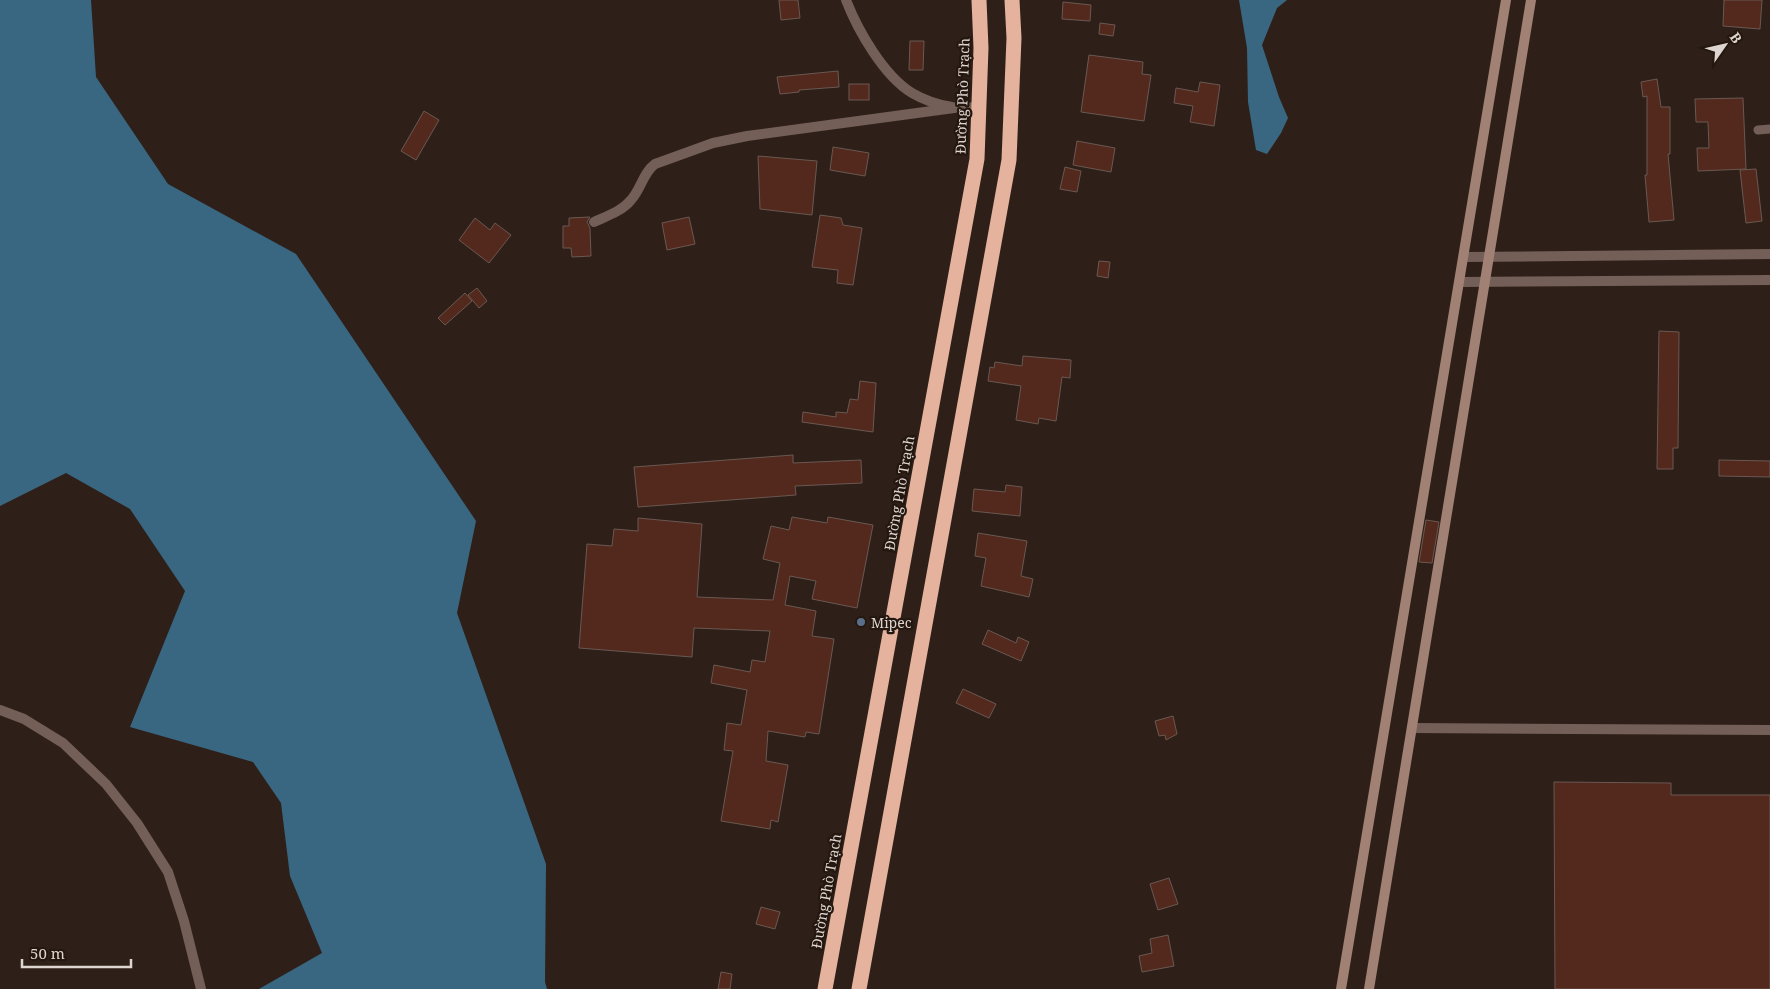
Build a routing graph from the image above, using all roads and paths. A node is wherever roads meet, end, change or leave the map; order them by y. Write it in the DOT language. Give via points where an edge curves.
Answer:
graph roads {
  1 [pos="846,0"];
  2 [pos="979,0"];
  3 [pos="1012,0"];
  4 [pos="1506,0"];
  5 [pos="1531,0"];
  6 [pos="979,107"];
  7 [pos="954,108"];
  8 [pos="1770,129"];
  9 [pos="1758,130"];
  10 [pos="594,222"];
  11 [pos="1770,254"];
  12 [pos="1489,256"];
  13 [pos="1464,257"];
  14 [pos="1770,280"];
  15 [pos="1460,282"];
  16 [pos="1485,282"];
  17 [pos="0,710"];
  18 [pos="1412,728"];
  19 [pos="1770,730"];
  20 [pos="201,989"];
  21 [pos="825,989"];
  22 [pos="859,989"];
  23 [pos="1341,989"];
  24 [pos="1369,989"];
  1 -- 7 [label="street" via="867,42 889,72 911,92"];
  2 -- 6 [label="highway, Đường Phò Trạch"];
  3 -- 22 [label="highway" via="1014,38 1008,160"];
  4 -- 13 [label="street"];
  5 -- 12 [label="street"];
  6 -- 7 [label="street"];
  6 -- 21 [label="highway, Đường Phò Trạch" via="977,159"];
  7 -- 10 [label="street" via="714,143 655,164 626,205"];
  8 -- 9 [label="lane"];
  11 -- 12 [label="street"];
  12 -- 13 [label="street"];
  12 -- 16 [label="street"];
  13 -- 15 [label="street"];
  14 -- 16 [label="street"];
  15 -- 16 [label="street"];
  15 -- 23 [label="street"];
  16 -- 18 [label="street"];
  17 -- 20 [label="street" via="24,719 63,742 106,784 137,823 168,872"];
  18 -- 19 [label="street"];
  18 -- 24 [label="street"];
}
